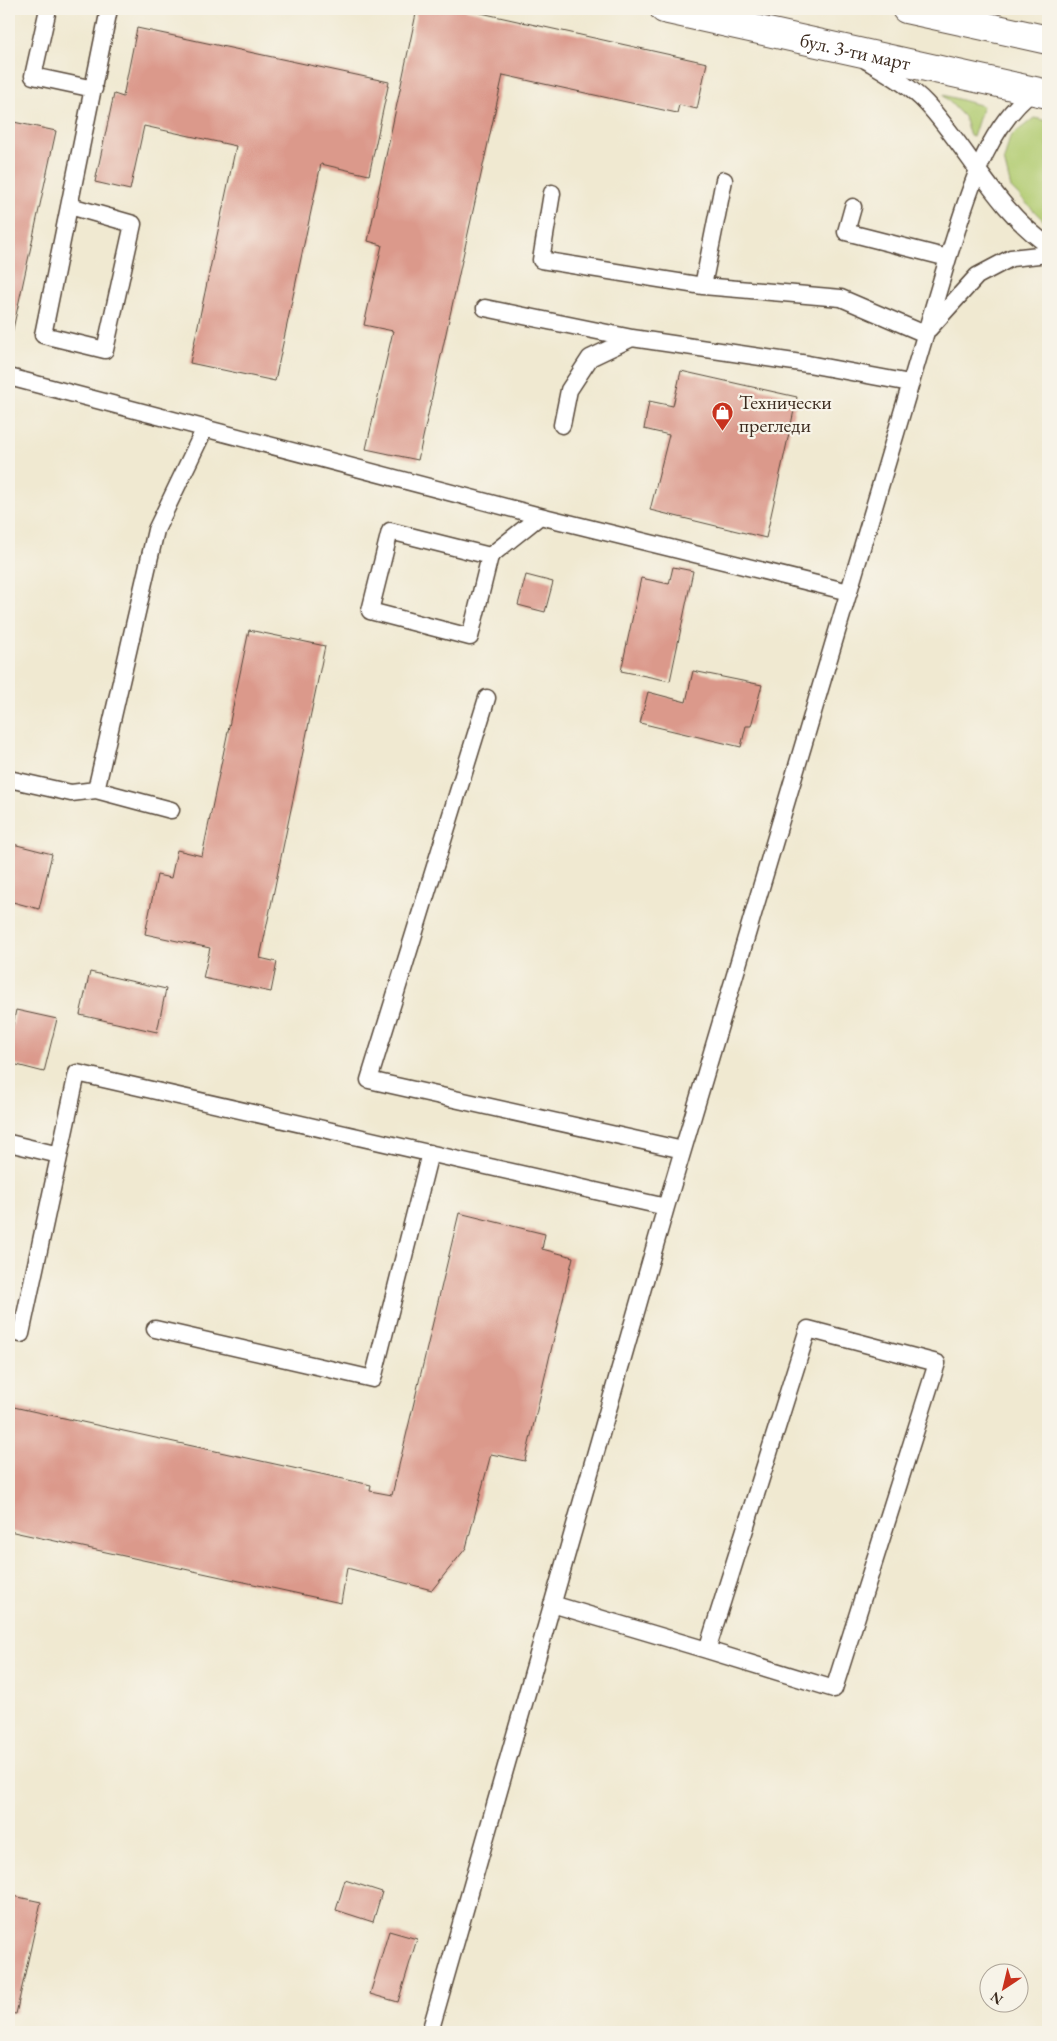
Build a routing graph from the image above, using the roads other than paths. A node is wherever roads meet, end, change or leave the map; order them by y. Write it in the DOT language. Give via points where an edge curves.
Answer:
graph roads {
  1 [pos="48,9"];
  2 [pos="109,9"];
  3 [pos="664,9"];
  4 [pos="906,9"];
  5 [pos="1048,40"];
  6 [pos="851,50"];
  7 [pos="1043,88"];
  8 [pos="94,89"];
  9 [pos="978,169"];
  10 [pos="724,180"];
  11 [pos="552,193"];
  12 [pos="70,206"];
  13 [pos="853,207"];
  14 [pos="1048,245"];
  15 [pos="1048,254"];
  16 [pos="948,258"];
  17 [pos="702,286"];
  18 [pos="486,308"];
  19 [pos="925,334"];
  20 [pos="632,338"];
  21 [pos="9,377"];
  22 [pos="910,383"];
  23 [pos="562,425"];
  24 [pos="205,428"];
  25 [pos="540,516"];
  26 [pos="490,556"];
  27 [pos="849,592"];
  28 [pos="486,698"];
  29 [pos="9,779"];
  30 [pos="96,790"];
  31 [pos="171,810"];
  32 [pos="9,1143"];
  33 [pos="683,1150"];
  34 [pos="430,1153"];
  35 [pos="59,1155"];
  36 [pos="666,1207"];
  37 [pos="155,1329"];
  38 [pos="9,1331"];
  39 [pos="552,1604"];
  40 [pos="707,1650"];
  41 [pos="430,2032"];
  1 -- 8 [label="lane" via="34,76"];
  2 -- 8 [label="lane"];
  3 -- 6 [label="main road, бул. 3-ти март"];
  4 -- 5 [label="main road"];
  6 -- 7 [label="main road, бул. 3-ти март"];
  6 -- 9 [label="lane" via="900,81 925,102"];
  7 -- 9 [label="lane" via="1013,108 998,129"];
  8 -- 12 [label="lane"];
  9 -- 14 [label="lane" via="1022,224"];
  9 -- 16 [label="lane"];
  10 -- 17 [label="lane"];
  11 -- 17 [label="lane" via="541,260"];
  12 -- 12 [label="lane" via="133,224 105,350 43,335"];
  13 -- 16 [label="lane" via="846,232"];
  15 -- 19 [label="lane" via="1011,258 977,276"];
  16 -- 19 [label="lane"];
  17 -- 19 [label="lane" via="841,298"];
  18 -- 20 [label="lane"];
  19 -- 22 [label="lane"];
  20 -- 22 [label="lane"];
  20 -- 23 [label="lane" via="590,358 569,390"];
  21 -- 24 [label="lane"];
  22 -- 27 [label="lane"];
  24 -- 25 [label="lane"];
  24 -- 30 [label="lane" via="156,530"];
  25 -- 26 [label="lane"];
  25 -- 27 [label="lane"];
  26 -- 26 [label="lane" via="390,531 370,611 470,637"];
  27 -- 33 [label="lane"];
  28 -- 33 [label="lane" via="369,1080"];
  29 -- 30 [label="lane" via="71,793"];
  30 -- 31 [label="lane"];
  32 -- 35 [label="lane"];
  33 -- 36 [label="lane"];
  34 -- 35 [label="lane" via="77,1073"];
  34 -- 36 [label="lane"];
  34 -- 37 [label="lane" via="373,1379"];
  35 -- 38 [label="lane" via="22,1334"];
  36 -- 39 [label="lane"];
  39 -- 40 [label="lane"];
  39 -- 41 [label="lane"];
  40 -- 40 [label="lane" via="834,1689 936,1363 808,1329"];
}
